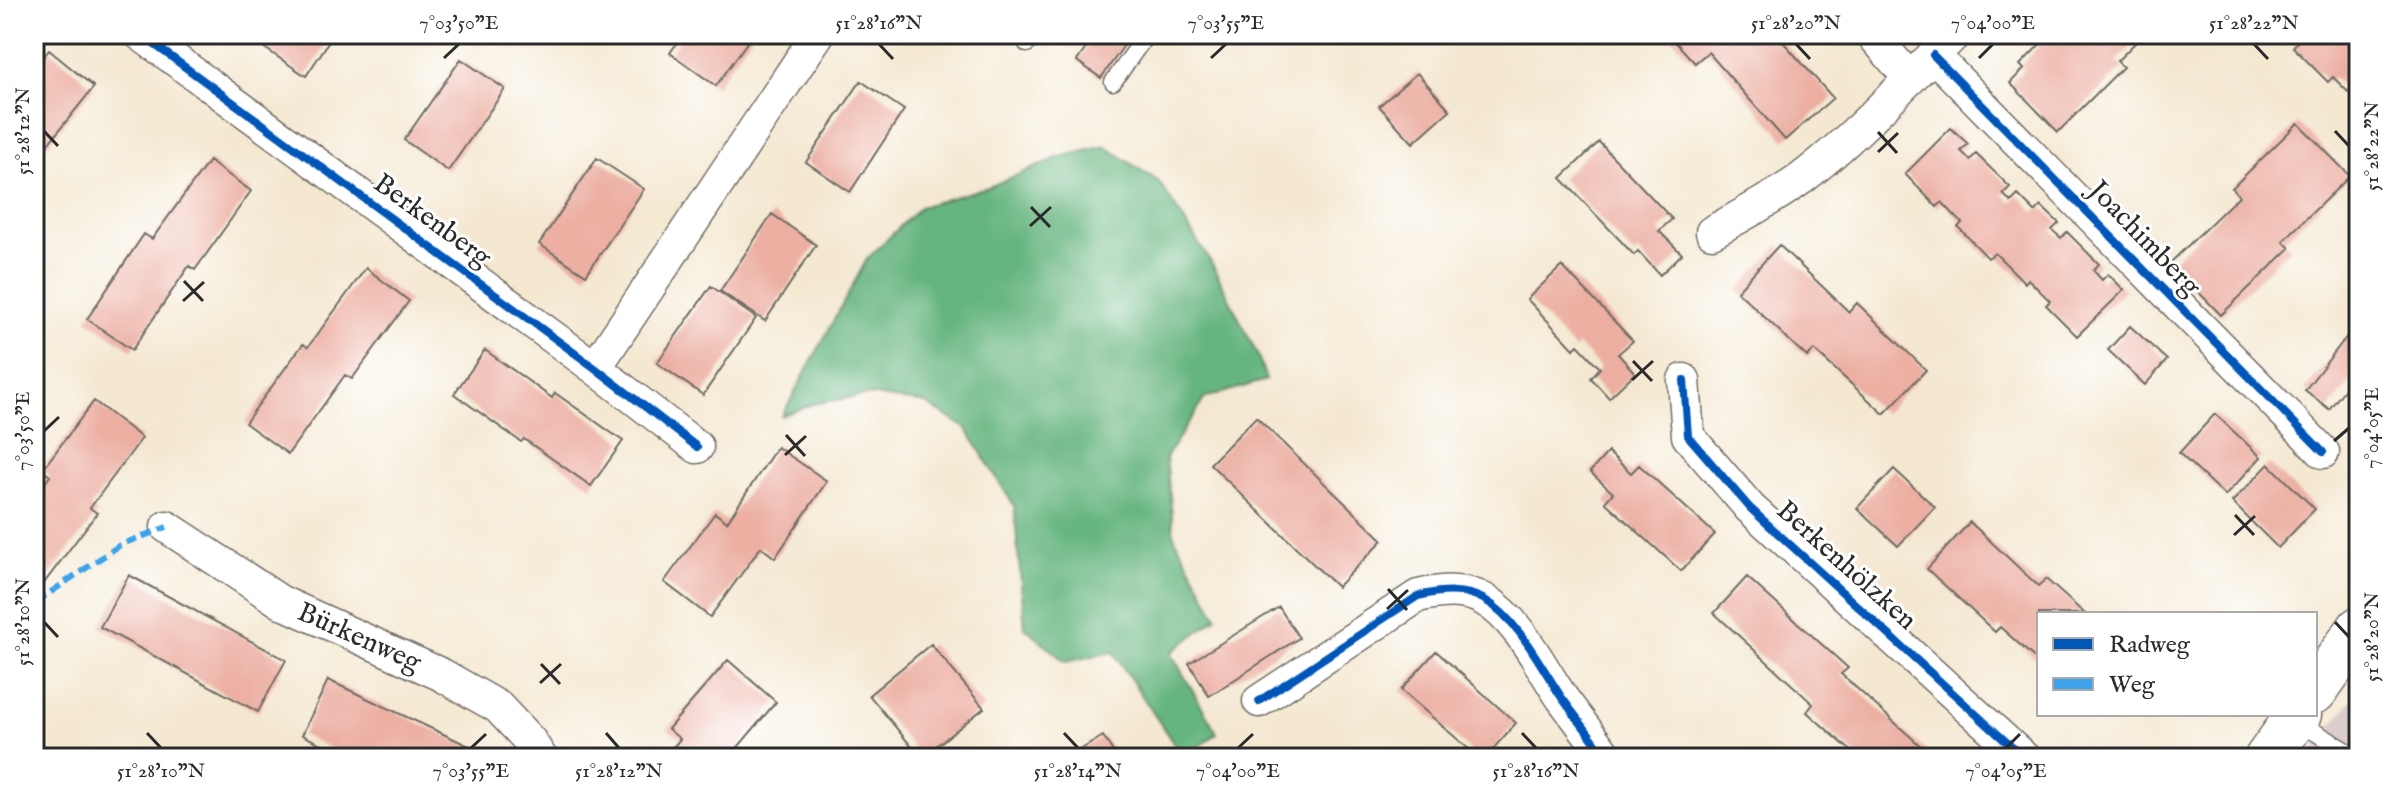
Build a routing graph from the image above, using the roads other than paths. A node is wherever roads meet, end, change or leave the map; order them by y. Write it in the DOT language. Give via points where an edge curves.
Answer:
graph roads {
  1 [pos="140,34"];
  2 [pos="818,34"];
  3 [pos="1147,34"];
  4 [pos="1872,34"];
  5 [pos="1944,45"];
  6 [pos="1910,79"];
  7 [pos="1113,82"];
  8 [pos="1712,232"];
  9 [pos="595,368"];
  10 [pos="1684,380"];
  11 [pos="697,447"];
  12 [pos="2323,452"];
  13 [pos="167,527"];
  14 [pos="2359,629"];
  15 [pos="2317,688"];
  16 [pos="1259,701"];
  17 [pos="2297,716"];
  18 [pos="2312,716"];
  19 [pos="541,758"];
  20 [pos="1607,758"];
  21 [pos="2024,758"];
  22 [pos="2267,758"];
  23 [pos="2359,758"];
  1 -- 9 [label="street, Berkenberg"];
  2 -- 9 [label="street"];
  3 -- 7 [label="lane"];
  4 -- 6 [label="street"];
  5 -- 6 [label="street"];
  5 -- 12 [label="street, Joachimberg"];
  6 -- 8 [label="street" via="1803,177"];
  9 -- 11 [label="street, Berkenberg"];
  10 -- 21 [label="street, Berkenhölzken" via="1688,436 1750,508"];
  13 -- 19 [label="street, Bürkenweg" via="281,602 442,675 498,707"];
  14 -- 15 [label="street"];
  16 -- 20 [label="street" via="1418,596 1458,592 1498,609"];
  17 -- 22 [label="street"];
  18 -- 23 [label="lane"];
}
